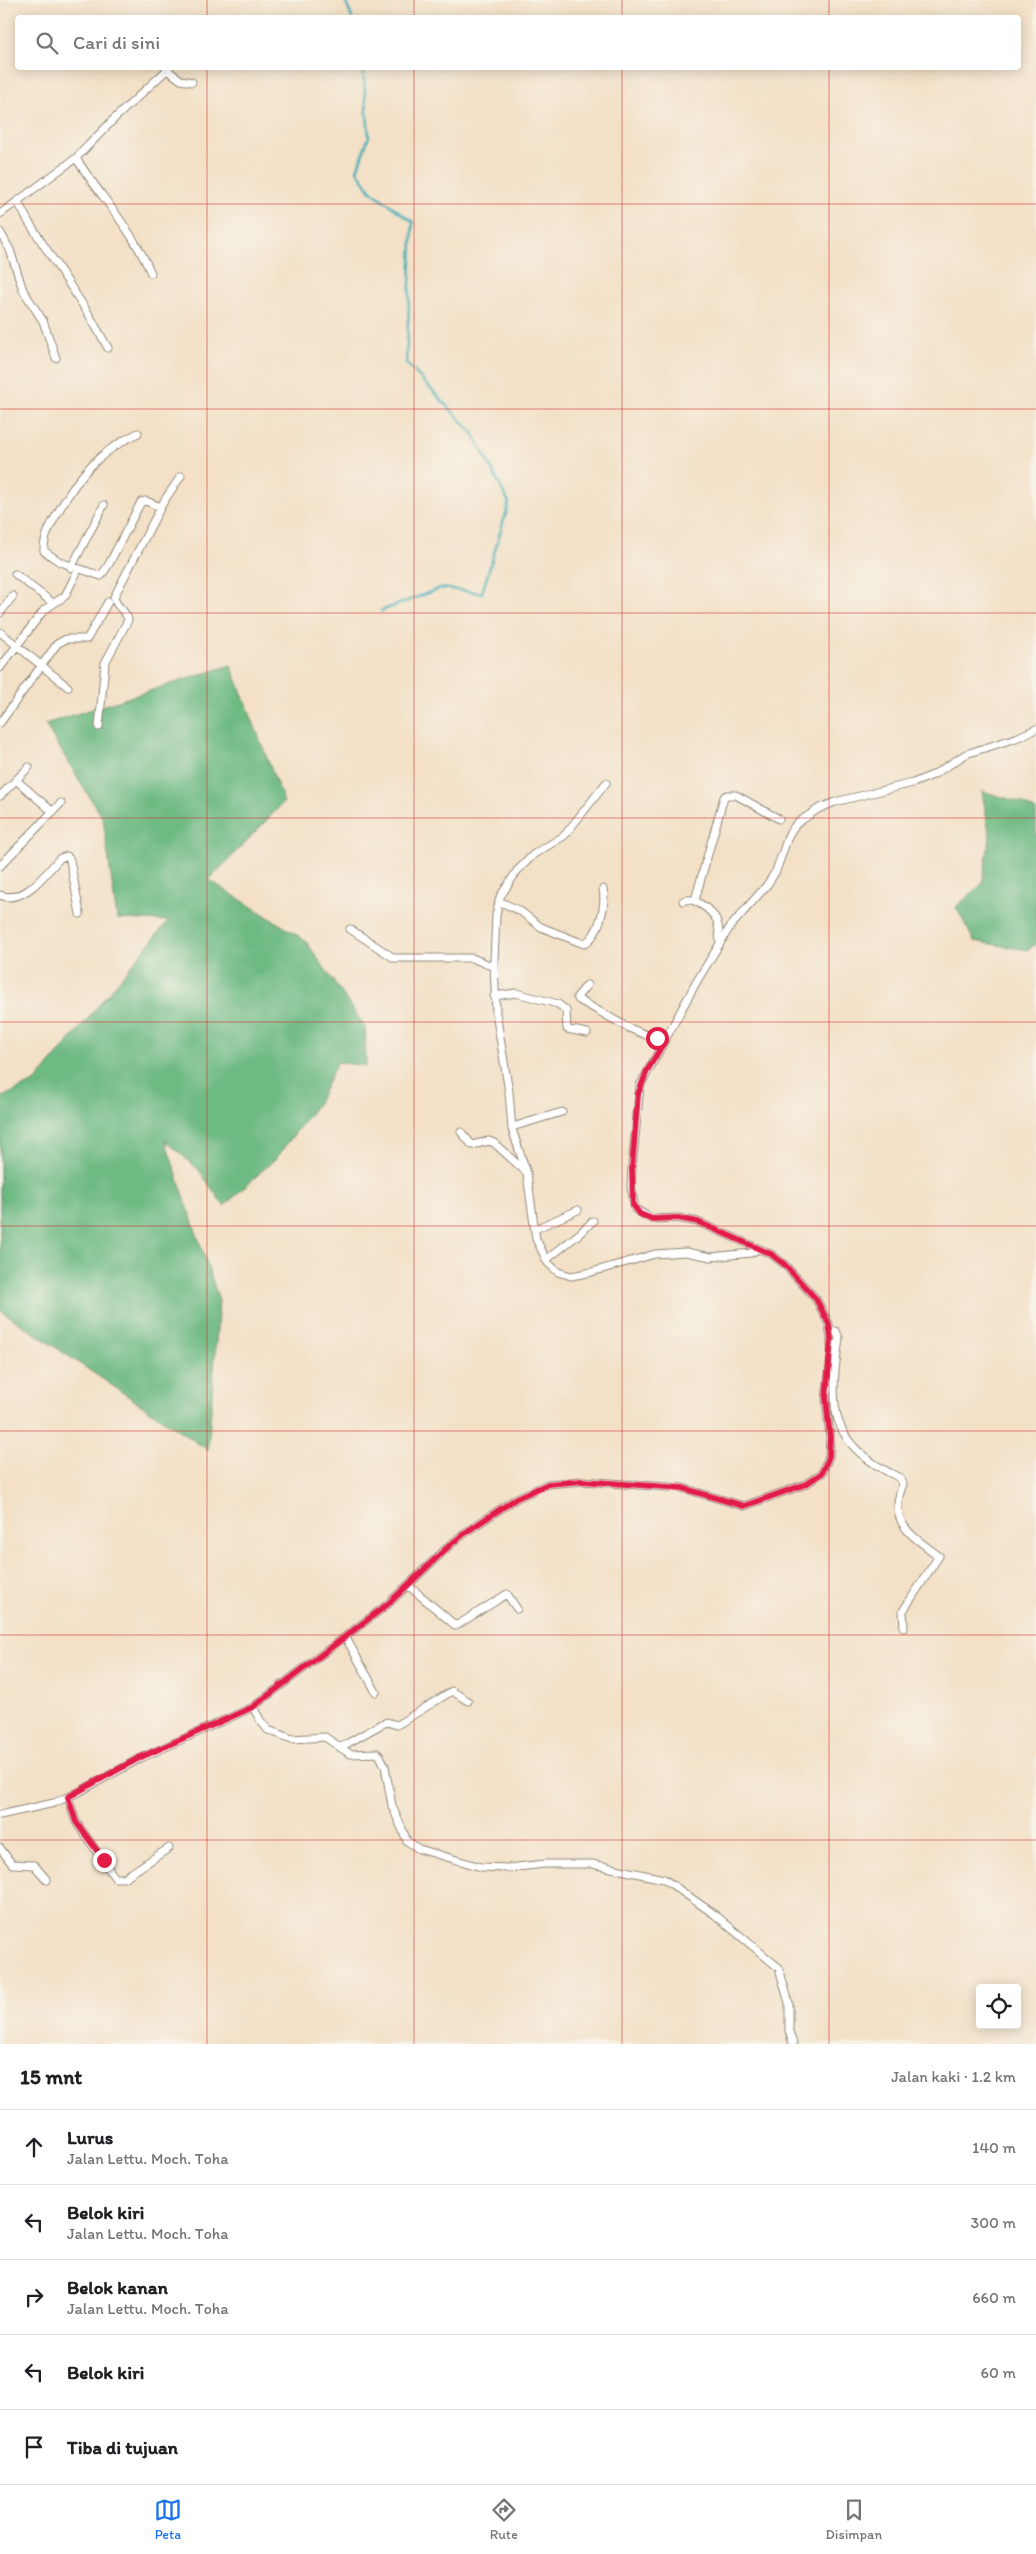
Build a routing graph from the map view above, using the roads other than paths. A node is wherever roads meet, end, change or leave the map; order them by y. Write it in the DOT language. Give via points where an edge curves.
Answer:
graph roads {
  1 [pos="167,70"];
  2 [pos="169,70"];
  3 [pos="192,82"];
  4 [pos="76,158"];
  5 [pos="18,202"];
  6 [pos="0,214"];
  7 [pos="0,232"];
  8 [pos="151,273"];
  9 [pos="108,348"];
  10 [pos="56,358"];
  11 [pos="138,433"];
  12 [pos="181,476"];
  13 [pos="104,505"];
  14 [pos="160,507"];
  15 [pos="75,569"];
  16 [pos="15,574"];
  17 [pos="13,596"];
  18 [pos="108,602"];
  19 [pos="53,603"];
  20 [pos="0,613"];
  21 [pos="0,632"];
  22 [pos="16,646"];
  23 [pos="42,666"];
  24 [pos="0,668"];
  25 [pos="68,686"];
  26 [pos="0,723"];
  27 [pos="99,727"];
  28 [pos="1036,729"];
  29 [pos="29,767"];
  30 [pos="16,780"];
  31 [pos="606,783"];
  32 [pos="0,796"];
  33 [pos="61,803"];
  34 [pos="53,812"];
  35 [pos="779,819"];
  36 [pos="0,866"];
  37 [pos="603,889"];
  38 [pos="0,895"];
  39 [pos="695,900"];
  40 [pos="499,901"];
  41 [pos="683,901"];
  42 [pos="80,914"];
  43 [pos="350,929"];
  44 [pos="720,942"];
  45 [pos="494,967"];
  46 [pos="587,984"];
  47 [pos="500,995"];
  48 [pos="587,1032"];
  49 [pos="664,1042"];
  50 [pos="562,1112"];
  51 [pos="516,1127"];
  52 [pos="461,1132"];
  53 [pos="526,1171"];
  54 [pos="578,1210"];
  55 [pos="593,1221"];
  56 [pos="539,1228"];
  57 [pos="758,1249"];
  58 [pos="549,1258"];
  59 [pos="830,1332"];
  60 [pos="409,1586"];
  61 [pos="517,1609"];
  62 [pos="904,1628"];
  63 [pos="346,1638"];
  64 [pos="376,1692"];
  65 [pos="468,1701"];
  66 [pos="253,1707"];
  67 [pos="341,1746"];
  68 [pos="68,1797"];
  69 [pos="0,1815"];
  70 [pos="0,1848"];
  71 [pos="169,1848"];
  72 [pos="47,1880"];
  73 [pos="793,2044"];
  1 -- 4 [label="street"];
  2 -- 3 [label="street" via="181,80"];
  4 -- 5 [label="street"];
  4 -- 8 [label="street" via="133,235"];
  5 -- 6 [label="street"];
  5 -- 9 [label="street"];
  7 -- 10 [label="street" via="10,250 22,290 42,321"];
  11 -- 15 [label="street" via="114,444 90,465 52,523 44,551"];
  12 -- 14 [label="street"];
  13 -- 15 [label="street"];
  14 -- 15 [label="street" via="141,502 102,575"];
  14 -- 27 [label="street" via="114,597 128,620 105,663"];
  15 -- 19 [label="street" via="65,596"];
  16 -- 19 [label="street"];
  17 -- 20 [label="street"];
  18 -- 23 [label="street" via="87,639 60,641"];
  19 -- 22 [label="street" via="38,616"];
  21 -- 22 [label="street"];
  22 -- 23 [label="street"];
  22 -- 24 [label="street"];
  23 -- 25 [label="street"];
  23 -- 26 [label="street"];
  28 -- 44 [label="street" via="966,754 933,775 913,783 835,802 802,820 792,829 780,863 767,885"];
  29 -- 30 [label="street"];
  30 -- 32 [label="street"];
  30 -- 34 [label="street"];
  31 -- 40 [label="street" via="564,836 525,861"];
  33 -- 34 [label="street"];
  34 -- 36 [label="street"];
  35 -- 39 [label="street" via="736,796 728,794 724,797"];
  37 -- 40 [label="street" via="601,916 593,936 584,944 542,927"];
  38 -- 42 [label="street" via="27,892 60,858 67,856"];
  39 -- 41 [label="street" via="688,898"];
  39 -- 44 [label="street" via="717,920"];
  40 -- 45 [label="street"];
  43 -- 45 [label="street" via="394,958 472,958"];
  44 -- 49 [label="street"];
  45 -- 47 [label="street"];
  46 -- 49 [label="street" via="577,997 579,1000 629,1028"];
  47 -- 48 [label="street" via="516,993 563,1006 567,1029"];
  47 -- 51 [label="street"];
  49 -- 57 [label="street" via="638,1094 632,1168 633,1205 640,1214 652,1219 678,1218 698,1222"];
  50 -- 51 [label="street"];
  51 -- 53 [label="street"];
  52 -- 53 [label="street" via="472,1145 494,1143"];
  53 -- 56 [label="street"];
  54 -- 56 [label="street"];
  55 -- 58 [label="street"];
  56 -- 58 [label="street" via="536,1239"];
  57 -- 58 [label="street" via="751,1253 711,1257 686,1252 655,1254 571,1276 558,1272"];
  57 -- 59 [label="street" via="784,1264 808,1290 822,1309"];
  59 -- 60 [label="street" via="832,1351 826,1399 829,1456 822,1473 806,1484 744,1506 682,1488 582,1481 548,1484 517,1498 469,1530"];
  59 -- 62 [label="street" via="836,1331 839,1338 832,1398 842,1432 877,1467 900,1478 903,1484 896,1505 897,1514 908,1533 939,1556 903,1611"];
  60 -- 61 [label="street" via="456,1626 507,1594"];
  60 -- 63 [label="street"];
  63 -- 64 [label="street"];
  63 -- 66 [label="street"];
  65 -- 67 [label="street" via="452,1691 401,1722 382,1724"];
  66 -- 67 [label="street" via="268,1730 292,1739 325,1737"];
  66 -- 68 [label="street" via="139,1758"];
  67 -- 73 [label="street" via="354,1756 380,1756 385,1766 392,1806 407,1841 419,1849 481,1867 592,1864 664,1879 714,1914 779,1968 789,2002 789,2031"];
  68 -- 69 [label="street"];
  68 -- 71 [label="street" via="76,1822 115,1878 124,1878"];
  70 -- 72 [label="street" via="12,1864 34,1865"];
}
